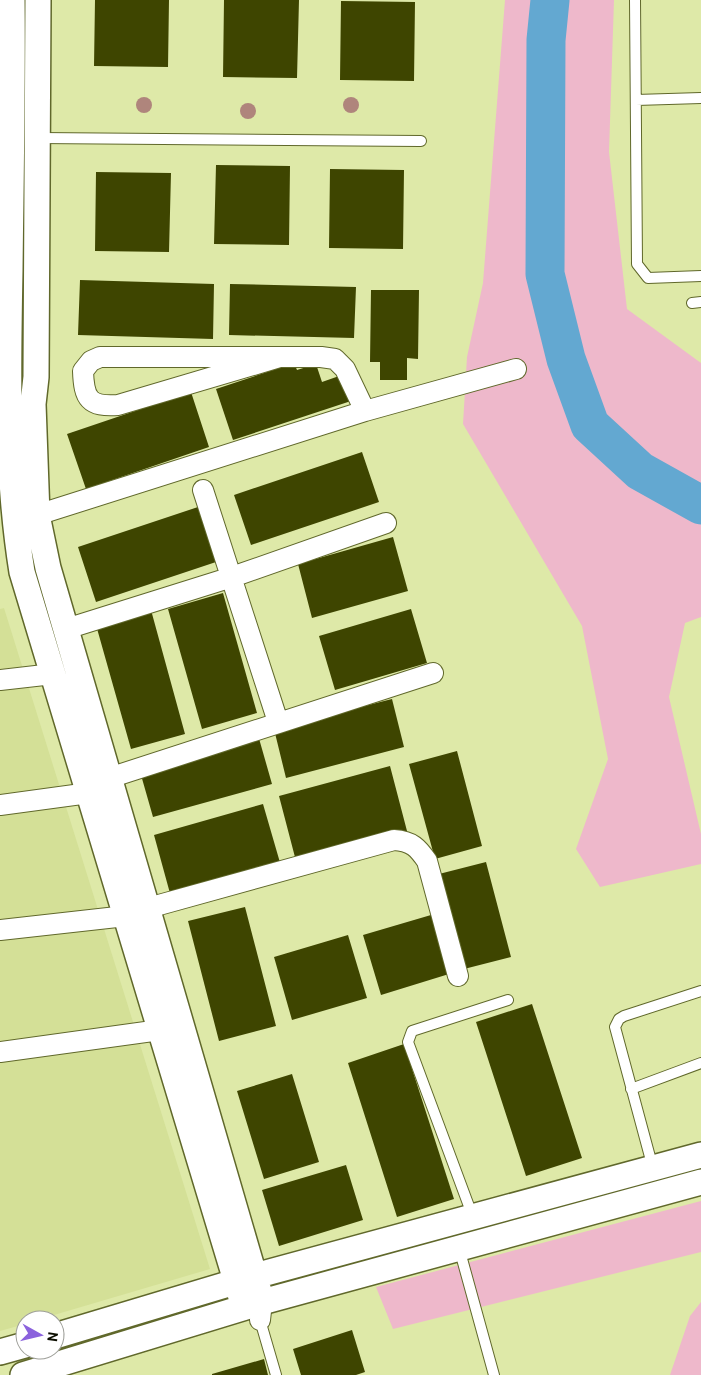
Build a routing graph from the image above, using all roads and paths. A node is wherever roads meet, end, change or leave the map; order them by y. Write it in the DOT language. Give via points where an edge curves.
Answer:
graph roads {
  1 [pos="12,0"];
  2 [pos="38,0"];
  3 [pos="635,0"];
  4 [pos="701,98"];
  5 [pos="636,100"];
  6 [pos="37,138"];
  7 [pos="421,141"];
  8 [pos="6,142"];
  9 [pos="701,276"];
  10 [pos="280,357"];
  11 [pos="516,369"];
  12 [pos="4,402"];
  13 [pos="33,404"];
  14 [pos="365,411"];
  15 [pos="203,490"];
  16 [pos="386,523"];
  17 [pos="39,526"];
  18 [pos="17,540"];
  19 [pos="232,576"];
  20 [pos="66,629"];
  21 [pos="53,674"];
  22 [pos="433,674"];
  23 [pos="0,680"];
  24 [pos="278,722"];
  25 [pos="110,778"];
  26 [pos="89,793"];
  27 [pos="0,805"];
  28 [pos="137,912"];
  29 [pos="0,930"];
  30 [pos="458,976"];
  31 [pos="701,991"];
  32 [pos="508,1000"];
  33 [pos="160,1030"];
  34 [pos="0,1052"];
  35 [pos="701,1063"];
  36 [pos="632,1089"];
  37 [pos="701,1155"];
  38 [pos="653,1168"];
  39 [pos="701,1182"];
  40 [pos="473,1217"];
  41 [pos="459,1248"];
  42 [pos="246,1279"];
  43 [pos="255,1310"];
  44 [pos="65,1333"];
  45 [pos="15,1348"];
  46 [pos="0,1352"];
  47 [pos="23,1375"];
  48 [pos="276,1375"];
  49 [pos="494,1375"];
  1 -- 8 [label="street"];
  2 -- 6 [label="street"];
  3 -- 5 [label="lane"];
  4 -- 5 [label="lane"];
  5 -- 9 [label="lane" via="637,264 648,278"];
  6 -- 7 [label="lane"];
  6 -- 8 [label="street"];
  6 -- 13 [label="street" via="36,377"];
  8 -- 12 [label="street"];
  10 -- 10 [label="street" via="100,358 91,361 83,371 84,388 92,402 100,407 118,405"];
  10 -- 14 [label="street" via="335,359 344,369"];
  11 -- 14 [label="street"];
  12 -- 13 [label="street"];
  12 -- 18 [label="street"];
  13 -- 17 [label="street"];
  14 -- 17 [label="street"];
  15 -- 19 [label="street"];
  16 -- 19 [label="street"];
  17 -- 18 [label="street"];
  17 -- 20 [label="street"];
  18 -- 21 [label="street" via="22,572"];
  19 -- 20 [label="street"];
  19 -- 24 [label="street"];
  20 -- 25 [label="street"];
  21 -- 23 [label="street"];
  21 -- 26 [label="street"];
  22 -- 24 [label="street"];
  24 -- 25 [label="street"];
  25 -- 28 [label="street"];
  26 -- 27 [label="street"];
  26 -- 28 [label="street"];
  28 -- 29 [label="street"];
  28 -- 30 [label="street" via="403,840 416,846 427,861"];
  28 -- 33 [label="street"];
  28 -- 42 [label="street"];
  31 -- 36 [label="lane" via="619,1019 615,1027"];
  32 -- 40 [label="lane" via="412,1031 408,1042"];
  33 -- 34 [label="street"];
  33 -- 42 [label="street"];
  35 -- 36 [label="lane"];
  36 -- 38 [label="lane"];
  37 -- 38 [label="street"];
  38 -- 40 [label="street"];
  39 -- 41 [label="street"];
  40 -- 42 [label="street"];
  41 -- 43 [label="street"];
  41 -- 49 [label="lane"];
  42 -- 43 [label="street"];
  42 -- 44 [label="street"];
  43 -- 47 [label="street"];
  43 -- 48 [label="lane"];
  45 -- 46 [label="street"];
}
